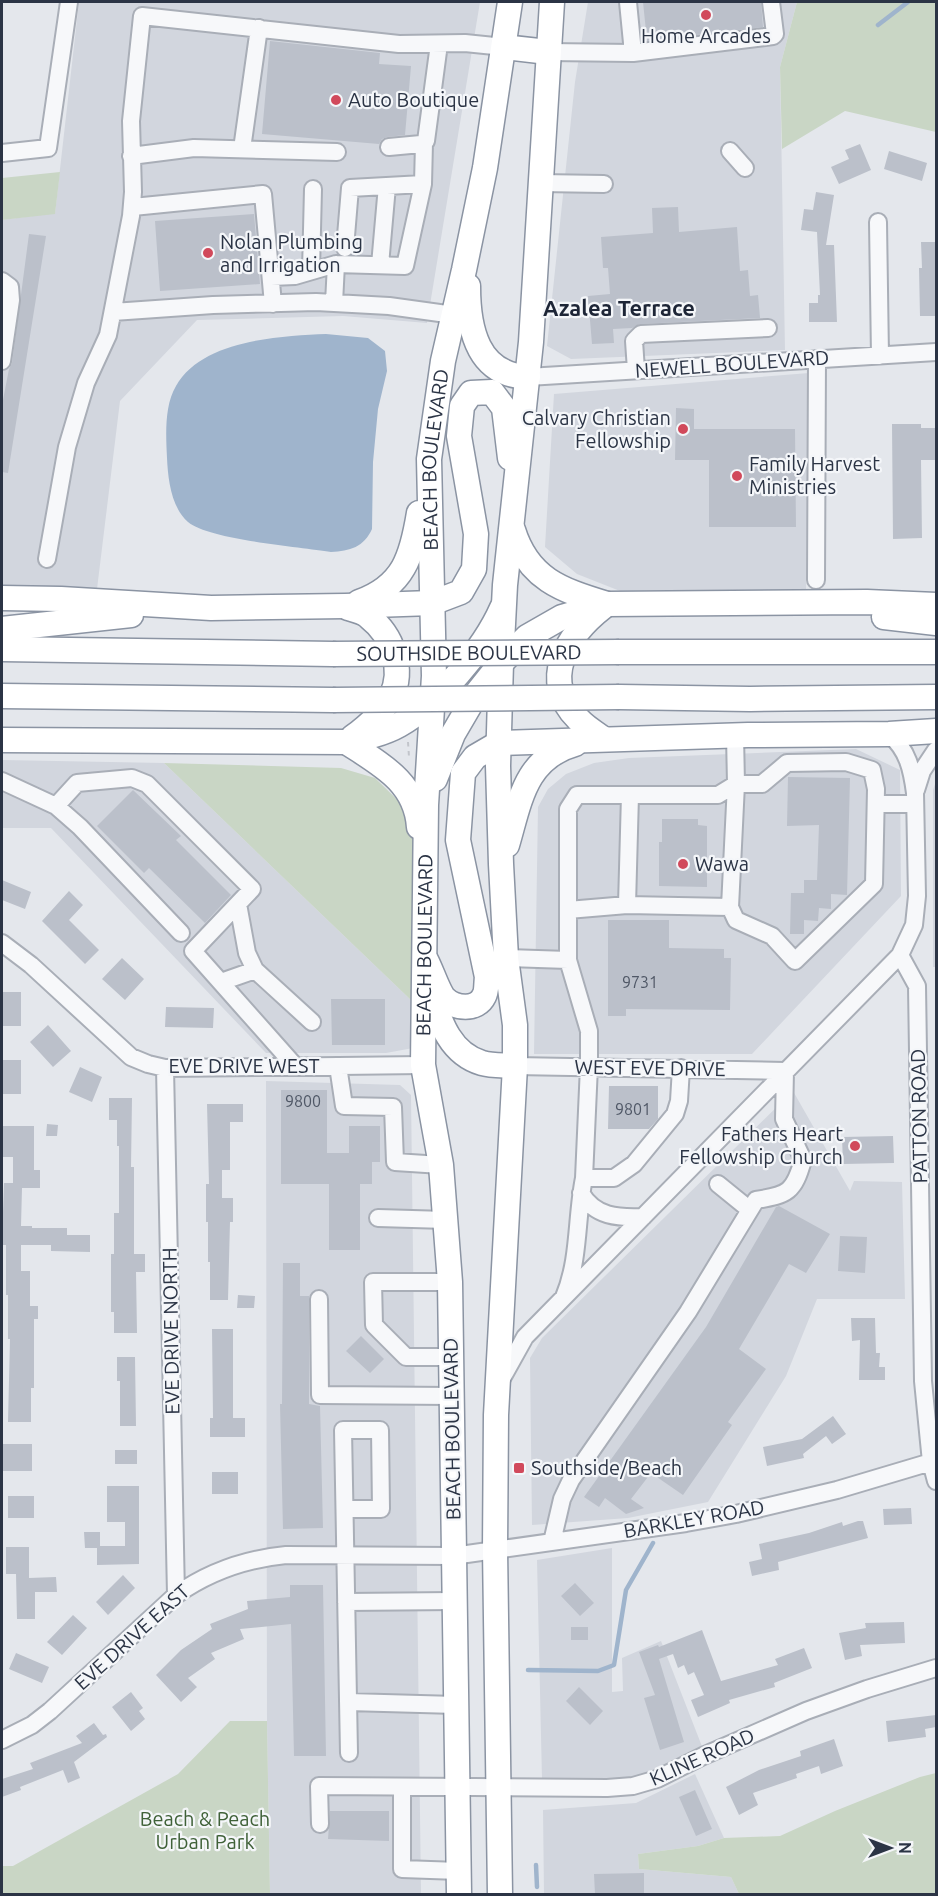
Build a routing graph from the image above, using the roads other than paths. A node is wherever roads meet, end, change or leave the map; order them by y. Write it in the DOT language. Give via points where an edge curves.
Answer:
graph roads {
  1 [pos="69,2"];
  2 [pos="510,2"];
  3 [pos="552,2"];
  4 [pos="628,2"];
  5 [pos="771,2"];
  6 [pos="259,28"];
  7 [pos="439,44"];
  8 [pos="504,47"];
  9 [pos="548,52"];
  10 [pos="633,53"];
  11 [pos="424,143"];
  12 [pos="389,147"];
  13 [pos="242,149"];
  14 [pos="730,151"];
  15 [pos="337,152"];
  16 [pos="2,153"];
  17 [pos="131,156"];
  18 [pos="745,168"];
  19 [pos="540,183"];
  20 [pos="423,184"];
  21 [pos="604,184"];
  22 [pos="387,186"];
  23 [pos="314,189"];
  24 [pos="133,207"];
  25 [pos="878,222"];
  26 [pos="470,245"];
  27 [pos="345,248"];
  28 [pos="336,264"];
  29 [pos="380,265"];
  30 [pos="307,273"];
  31 [pos="271,277"];
  32 [pos="2,281"];
  33 [pos="301,302"];
  34 [pos="334,303"];
  35 [pos="273,304"];
  36 [pos="6,310"];
  37 [pos="113,312"];
  38 [pos="454,315"];
  39 [pos="768,328"];
  40 [pos="3,339"];
  41 [pos="936,352"];
  42 [pos="880,356"];
  43 [pos="817,359"];
  44 [pos="2,361"];
  45 [pos="636,370"];
  46 [pos="528,377"];
  47 [pos="429,459"];
  48 [pos="516,491"];
  49 [pos="512,527"];
  50 [pos="47,559"];
  51 [pos="816,580"];
  52 [pos="2,598"];
  53 [pos="432,603"];
  54 [pos="504,603"];
  55 [pos="607,603"];
  56 [pos="765,603"];
  57 [pos="936,605"];
  58 [pos="345,606"];
  59 [pos="211,608"];
  60 [pos="936,623"];
  61 [pos="2,629"];
  62 [pos="2,649"];
  63 [pos="936,652"];
  64 [pos="501,663"];
  65 [pos="2,696"];
  66 [pos="936,697"];
  67 [pos="433,701"];
  68 [pos="936,716"];
  69 [pos="936,731"];
  70 [pos="889,734"];
  71 [pos="742,735"];
  72 [pos="604,739"];
  73 [pos="2,740"];
  74 [pos="346,742"];
  75 [pos="499,743"];
  76 [pos="936,750"];
  77 [pos="2,781"];
  78 [pos="736,784"];
  79 [pos="630,795"];
  80 [pos="915,799"];
  81 [pos="876,804"];
  82 [pos="426,805"];
  83 [pos="56,806"];
  84 [pos="501,864"];
  85 [pos="424,889"];
  86 [pos="238,904"];
  87 [pos="627,905"];
  88 [pos="730,908"];
  89 [pos="568,910"];
  90 [pos="181,933"];
  91 [pos="2,943"];
  92 [pos="900,955"];
  93 [pos="506,958"];
  94 [pos="568,960"];
  95 [pos="423,964"];
  96 [pos="255,970"];
  97 [pos="222,982"];
  98 [pos="312,1022"];
  99 [pos="423,1065"];
  100 [pos="295,1066"];
  101 [pos="338,1066"];
  102 [pos="516,1066"];
  103 [pos="590,1066"];
  104 [pos="165,1068"];
  105 [pos="681,1068"];
  106 [pos="785,1071"];
  107 [pos="441,1165"];
  108 [pos="718,1184"];
  109 [pos="583,1185"];
  110 [pos="750,1210"];
  111 [pos="643,1217"];
  112 [pos="378,1218"];
  113 [pos="446,1220"];
  114 [pos="450,1282"];
  115 [pos="564,1297"];
  116 [pos="319,1299"];
  117 [pos="451,1357"];
  118 [pos="930,1381"];
  119 [pos="496,1388"];
  120 [pos="452,1396"];
  121 [pos="931,1462"];
  122 [pos="936,1481"];
  123 [pos="345,1509"];
  124 [pos="552,1542"];
  125 [pos="495,1550"];
  126 [pos="346,1555"];
  127 [pos="453,1556"];
  128 [pos="176,1595"];
  129 [pos="454,1601"];
  130 [pos="346,1602"];
  131 [pos="936,1668"];
  132 [pos="348,1702"];
  133 [pos="456,1705"];
  134 [pos="2,1740"];
  135 [pos="349,1754"];
  136 [pos="402,1787"];
  137 [pos="458,1788"];
  138 [pos="499,1788"];
  139 [pos="320,1824"];
  140 [pos="459,1883"];
  141 [pos="500,1894"];
  1 -- 16 [label="street" via="48,148"];
  2 -- 8 [label="highway, BEACH BOULEVARD"];
  3 -- 9 [label="highway"];
  4 -- 10 [label="street"];
  5 -- 10 [label="street" via="773,36"];
  6 -- 7 [label="street" via="399,44"];
  6 -- 13 [label="street"];
  6 -- 17 [label="street" via="142,16 130,121"];
  7 -- 8 [label="street"];
  7 -- 11 [label="street"];
  8 -- 9 [label="highway"];
  8 -- 26 [label="highway, BEACH BOULEVARD"];
  9 -- 10 [label="street"];
  9 -- 19 [label="highway"];
  11 -- 12 [label="street"];
  11 -- 20 [label="street"];
  13 -- 15 [label="street"];
  13 -- 17 [label="street" via="177,149"];
  14 -- 18 [label="street"];
  17 -- 24 [label="street"];
  19 -- 21 [label="street"];
  19 -- 46 [label="highway"];
  20 -- 22 [label="street"];
  20 -- 29 [label="street" via="405,266"];
  22 -- 27 [label="street" via="350,188"];
  22 -- 29 [label="street"];
  23 -- 30 [label="street"];
  24 -- 31 [label="street" via="263,194"];
  24 -- 37 [label="street"];
  25 -- 42 [label="street"];
  26 -- 38 [label="highway, BEACH BOULEVARD"];
  26 -- 46 [label="highway" via="468,304 475,340 496,366 511,375"];
  28 -- 29 [label="street"];
  28 -- 30 [label="street"];
  28 -- 34 [label="street"];
  30 -- 31 [label="street"];
  30 -- 33 [label="street"];
  31 -- 35 [label="street"];
  32 -- 36 [label="street" via="10,287"];
  33 -- 34 [label="street"];
  33 -- 35 [label="street"];
  34 -- 38 [label="street"];
  35 -- 37 [label="street"];
  36 -- 40 [label="street"];
  37 -- 50 [label="street" via="67,447"];
  38 -- 47 [label="highway, BEACH BOULEVARD"];
  39 -- 45 [label="street" via="641,334 634,341"];
  40 -- 44 [label="street"];
  41 -- 42 [label="street, NEWELL BOULEVARD"];
  42 -- 43 [label="street, NEWELL BOULEVARD"];
  43 -- 45 [label="street, NEWELL BOULEVARD"];
  43 -- 51 [label="street"];
  45 -- 46 [label="street, NEWELL BOULEVARD"];
  46 -- 48 [label="highway"];
  47 -- 53 [label="highway, BEACH BOULEVARD"];
  47 -- 58 [label="highway" via="409,560 387,587"];
  48 -- 49 [label="highway"];
  48 -- 53 [label="highway" via="504,408 492,392 471,393 462,406 459,436 476,534 474,569 461,592"];
  49 -- 54 [label="highway"];
  49 -- 55 [label="highway" via="528,563 542,576 571,592"];
  52 -- 59 [label="highway"];
  53 -- 58 [label="highway"];
  53 -- 67 [label="highway, BEACH BOULEVARD"];
  54 -- 64 [label="highway"];
  54 -- 67 [label="highway" via="492,628"];
  55 -- 56 [label="highway"];
  55 -- 64 [label="highway" via="544,626"];
  55 -- 72 [label="highway" via="568,644 559,674 560,690 567,705"];
  56 -- 57 [label="highway"];
  56 -- 60 [label="highway"];
  58 -- 59 [label="highway"];
  58 -- 74 [label="highway" via="368,615 376,623 393,648 396,662 396,678 385,707"];
  59 -- 61 [label="highway"];
  62 -- 63 [label="highway, SOUTHSIDE BOULEVARD, bridge" via="333,654"];
  64 -- 75 [label="highway"];
  64 -- 82 [label="highway" via="458,724"];
  65 -- 66 [label="highway, bridge" via="333,700"];
  67 -- 74 [label="highway" via="397,726"];
  67 -- 82 [label="highway, BEACH BOULEVARD"];
  68 -- 71 [label="highway"];
  69 -- 70 [label="highway"];
  70 -- 71 [label="highway"];
  70 -- 80 [label="street" via="905,752"];
  71 -- 72 [label="highway"];
  71 -- 78 [label="street"];
  72 -- 75 [label="highway"];
  72 -- 84 [label="highway" via="561,748 536,767 524,786"];
  73 -- 74 [label="highway"];
  74 -- 85 [label="highway" via="402,782 418,819"];
  75 -- 84 [label="highway"];
  75 -- 95 [label="highway" via="475,757 463,773 460,800 458,840 487,977 485,995 478,1004 455,1005 443,997"];
  76 -- 80 [label="street" via="922,771"];
  77 -- 83 [label="street"];
  78 -- 79 [label="street" via="718,795"];
  78 -- 81 [label="street" via="762,784 787,764 846,762 872,770"];
  78 -- 88 [label="street"];
  79 -- 87 [label="street"];
  79 -- 89 [label="street" via="578,795 568,809"];
  80 -- 81 [label="street"];
  80 -- 92 [label="street" via="917,896 914,925"];
  81 -- 88 [label="street" via="874,884 795,962 772,936 736,920"];
  82 -- 85 [label="highway, BEACH BOULEVARD"];
  83 -- 86 [label="street" via="77,783 132,778 147,784 252,889"];
  83 -- 90 [label="street"];
  84 -- 93 [label="highway"];
  85 -- 95 [label="highway, BEACH BOULEVARD"];
  86 -- 96 [label="street" via="247,953"];
  86 -- 97 [label="street" via="194,951"];
  87 -- 88 [label="street"];
  87 -- 89 [label="street"];
  89 -- 94 [label="street"];
  91 -- 104 [label="street, EVE DRIVE WEST" via="130,1057"];
  92 -- 106 [label="street"];
  92 -- 118 [label="street, PATTON ROAD" via="917,986"];
  93 -- 94 [label="street"];
  93 -- 102 [label="highway" via="516,1025"];
  94 -- 103 [label="street" via="589,1031"];
  95 -- 99 [label="highway, BEACH BOULEVARD"];
  95 -- 102 [label="highway" via="443,1029 459,1051 482,1063"];
  96 -- 97 [label="street"];
  96 -- 98 [label="street"];
  97 -- 100 [label="street"];
  99 -- 101 [label="street, EVE DRIVE WEST"];
  99 -- 107 [label="highway, BEACH BOULEVARD"];
  100 -- 101 [label="street, EVE DRIVE WEST"];
  100 -- 104 [label="street, EVE DRIVE WEST"];
  101 -- 107 [label="street" via="344,1106 393,1107 395,1162"];
  102 -- 103 [label="street, WEST EVE DRIVE"];
  102 -- 119 [label="highway"];
  103 -- 105 [label="street, WEST EVE DRIVE"];
  103 -- 109 [label="street"];
  104 -- 128 [label="street, EVE DRIVE NORTH"];
  105 -- 106 [label="street, WEST EVE DRIVE"];
  105 -- 109 [label="street" via="680,1101 675,1114 634,1164 614,1178"];
  106 -- 110 [label="street" via="784,1119 803,1160 797,1181 780,1197 756,1200"];
  106 -- 111 [label="street"];
  107 -- 113 [label="highway, BEACH BOULEVARD"];
  108 -- 110 [label="street"];
  109 -- 111 [label="street" via="586,1202 607,1216"];
  109 -- 115 [label="street" via="571,1282"];
  110 -- 124 [label="street" via="688,1312 571,1480 562,1498"];
  111 -- 115 [label="street"];
  112 -- 113 [label="street"];
  113 -- 114 [label="highway, BEACH BOULEVARD"];
  114 -- 117 [label="highway, BEACH BOULEVARD"];
  114 -- 117 [label="street" via="373,1282 374,1326 406,1357"];
  115 -- 119 [label="street" via="525,1337"];
  116 -- 120 [label="street" via="320,1395"];
  117 -- 120 [label="highway, BEACH BOULEVARD"];
  118 -- 121 [label="street, PATTON ROAD"];
  119 -- 125 [label="highway"];
  120 -- 127 [label="highway, BEACH BOULEVARD"];
  121 -- 122 [label="street, PATTON ROAD"];
  121 -- 124 [label="street, BARKLEY ROAD" via="736,1514"];
  123 -- 123 [label="street" via="343,1430 380,1430 381,1509"];
  123 -- 126 [label="street"];
  124 -- 125 [label="street, BARKLEY ROAD"];
  125 -- 127 [label="street, BARKLEY ROAD"];
  125 -- 138 [label="highway"];
  126 -- 127 [label="street, EVE DRIVE EAST"];
  126 -- 128 [label="street, EVE DRIVE EAST" via="262,1557 215,1572"];
  126 -- 130 [label="street"];
  127 -- 129 [label="highway, BEACH BOULEVARD"];
  128 -- 134 [label="street, EVE DRIVE EAST" via="50,1711"];
  129 -- 130 [label="street"];
  129 -- 133 [label="highway, BEACH BOULEVARD"];
  130 -- 132 [label="street"];
  131 -- 138 [label="street, KLINE ROAD" via="806,1711 657,1779 633,1786"];
  132 -- 133 [label="street"];
  132 -- 135 [label="street"];
  133 -- 137 [label="highway, BEACH BOULEVARD"];
  136 -- 137 [label="street, KLINE ROAD"];
  136 -- 139 [label="street, KLINE ROAD" via="319,1786"];
  136 -- 140 [label="street" via="402,1869"];
  137 -- 138 [label="street, KLINE ROAD"];
  137 -- 140 [label="highway, BEACH BOULEVARD"];
  138 -- 141 [label="highway"];
}
